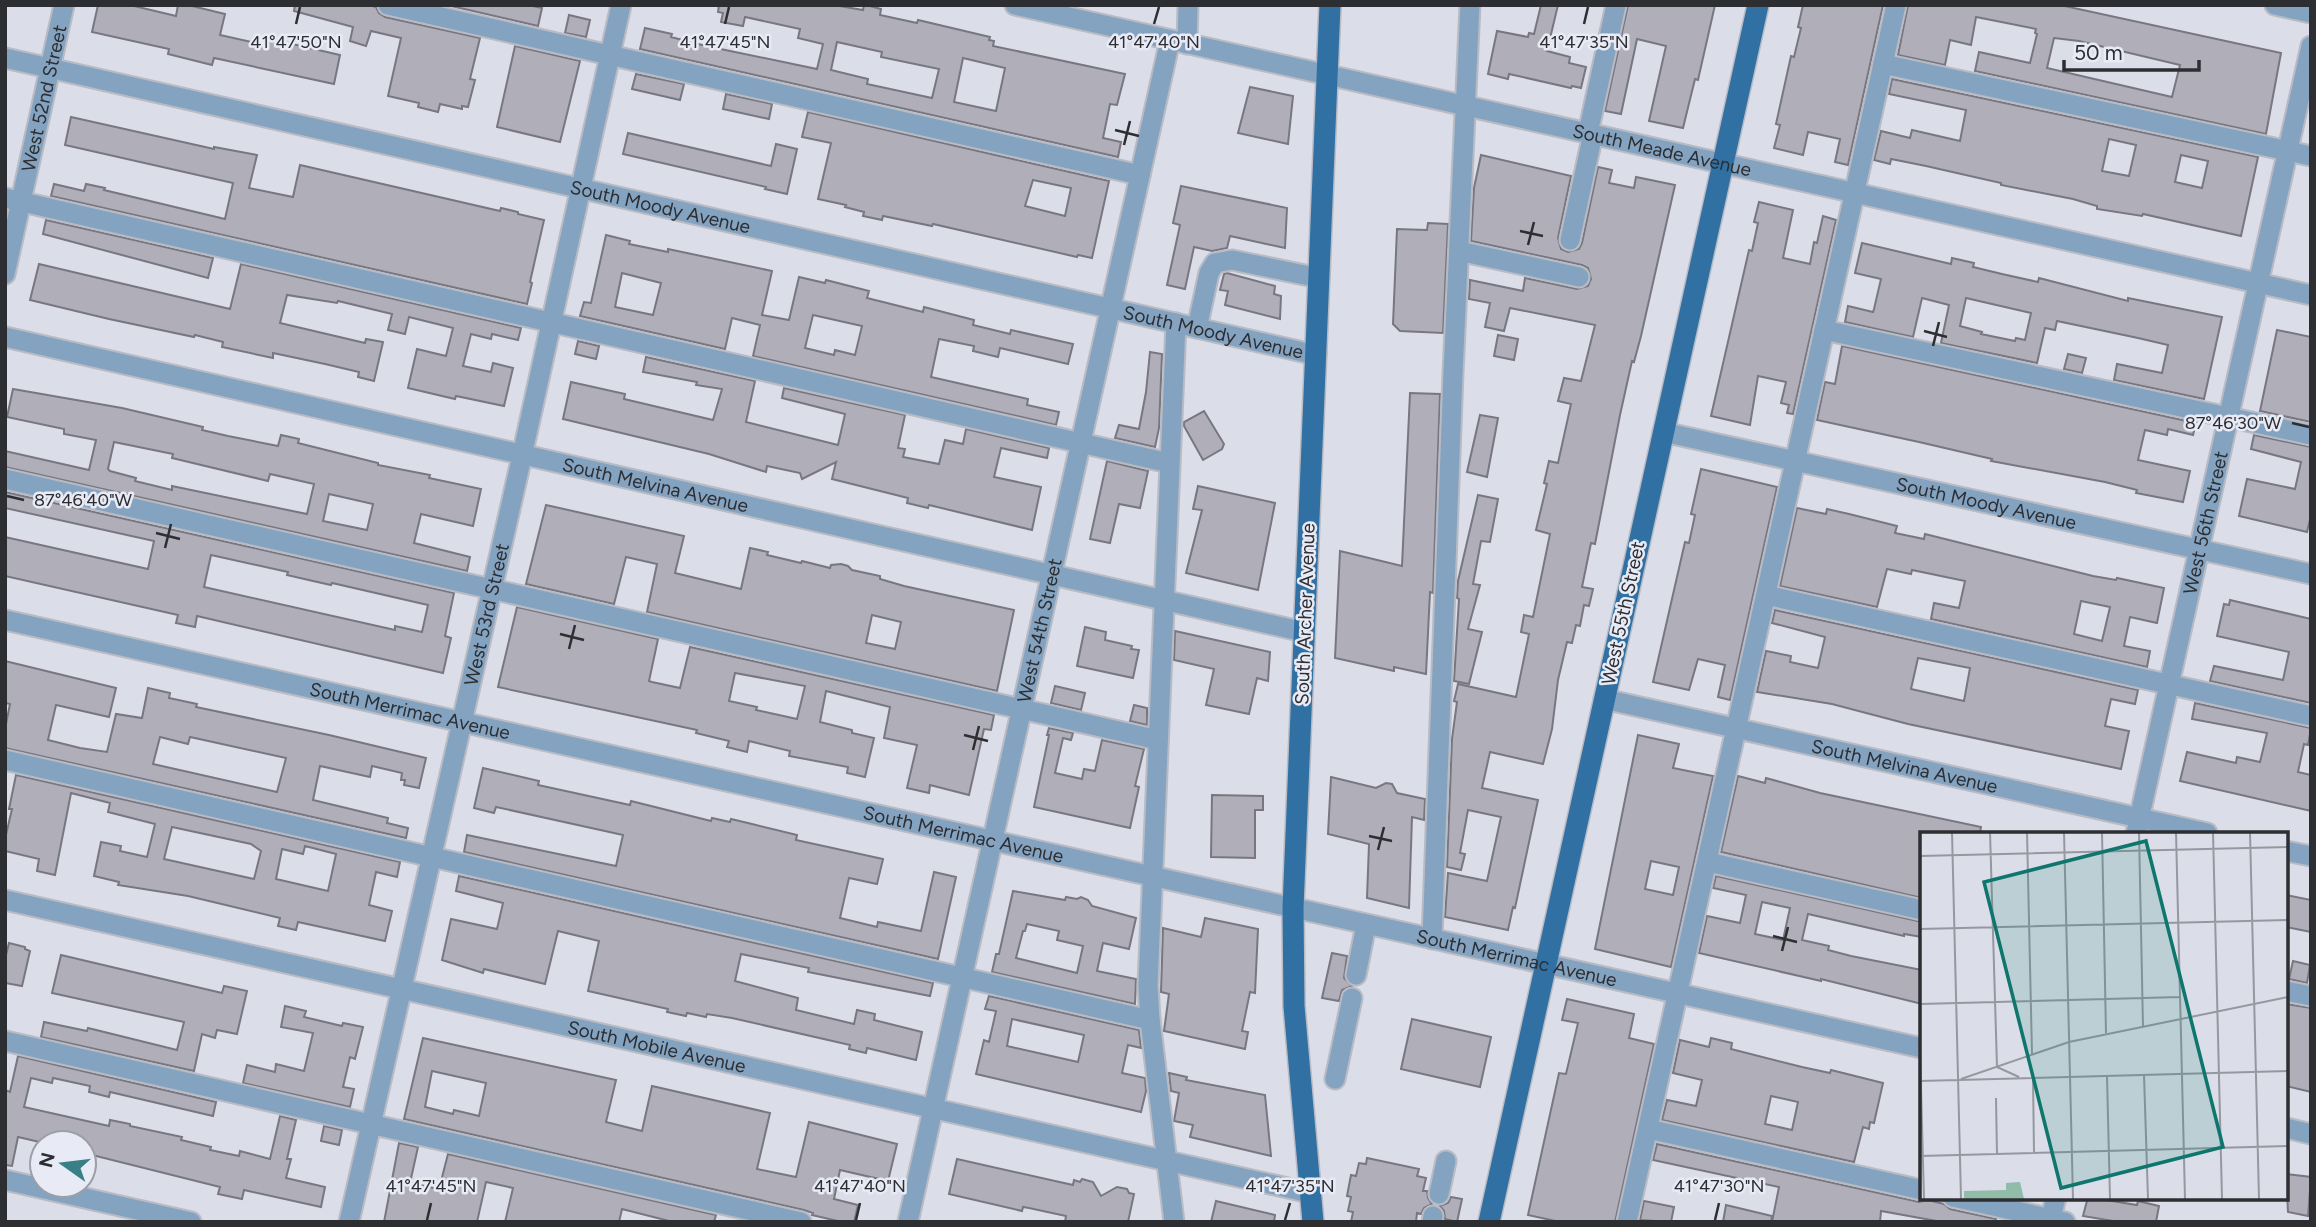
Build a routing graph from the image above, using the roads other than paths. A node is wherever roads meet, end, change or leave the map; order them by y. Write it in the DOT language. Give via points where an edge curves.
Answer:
graph roads {
  1 [pos="64,5"];
  2 [pos="388,5"];
  3 [pos="621,5"];
  4 [pos="1015,5"];
  5 [pos="1188,5"];
  6 [pos="1329,5"];
  7 [pos="1470,5"];
  8 [pos="1616,5"];
  9 [pos="1758,5"];
  10 [pos="1896,5"];
  11 [pos="2275,5"];
  12 [pos="2311,13"];
  13 [pos="1178,42"];
  14 [pos="2311,46"];
  15 [pos="610,56"];
  16 [pos="5,58"];
  17 [pos="1882,64"];
  18 [pos="50,68"];
  19 [pos="1327,75"];
  20 [pos="1467,106"];
  21 [pos="1591,134"];
  22 [pos="2288,151"];
  23 [pos="2311,156"];
  24 [pos="1723,163"];
  25 [pos="1140,175"];
  26 [pos="581,190"];
  27 [pos="1854,192"];
  28 [pos="13,200"];
  29 [pos="1570,240"];
  30 [pos="1459,251"];
  31 [pos="5,274"];
  32 [pos="1579,277"];
  33 [pos="1320,278"];
  34 [pos="2258,284"];
  35 [pos="2311,295"];
  36 [pos="1111,308"];
  37 [pos="551,323"];
  38 [pos="1176,323"];
  39 [pos="1197,328"];
  40 [pos="1824,330"];
  41 [pos="5,337"];
  42 [pos="1316,355"];
  43 [pos="2229,417"];
  44 [pos="1663,432"];
  45 [pos="2311,435"];
  46 [pos="1081,443"];
  47 [pos="522,456"];
  48 [pos="1795,461"];
  49 [pos="1169,463"];
  50 [pos="5,479"];
  51 [pos="2199,550"];
  52 [pos="2311,574"];
  53 [pos="1052,575"];
  54 [pos="492,590"];
  55 [pos="1766,595"];
  56 [pos="1164,601"];
  57 [pos="5,620"];
  58 [pos="1304,632"];
  59 [pos="2169,685"];
  60 [pos="1604,699"];
  61 [pos="1021,710"];
  62 [pos="2311,716"];
  63 [pos="463,722"];
  64 [pos="1736,729"];
  65 [pos="1158,740"];
  66 [pos="5,760"];
  67 [pos="2138,826"];
  68 [pos="2197,832"];
  69 [pos="992,841"];
  70 [pos="2288,851"];
  71 [pos="2311,856"];
  72 [pos="432,858"];
  73 [pos="1708,862"];
  74 [pos="1153,877"];
  75 [pos="5,900"];
  76 [pos="1293,908"];
  77 [pos="1920,910"];
  78 [pos="1366,925"];
  79 [pos="1432,939"];
  80 [pos="1546,964"];
  81 [pos="1356,975"];
  82 [pos="962,977"];
  83 [pos="402,989"];
  84 [pos="2288,991"];
  85 [pos="1679,994"];
  86 [pos="2311,996"];
  87 [pos="1352,998"];
  88 [pos="1150,1020"];
  89 [pos="5,1041"];
  90 [pos="1920,1048"];
  91 [pos="1335,1079"];
  92 [pos="933,1108"];
  93 [pos="372,1125"];
  94 [pos="2288,1128"];
  95 [pos="1648,1129"];
  96 [pos="2311,1134"];
  97 [pos="1167,1161"];
  98 [pos="1446,1161"];
  99 [pos="5,1180"];
  100 [pos="1920,1190"];
  101 [pos="1310,1193"];
  102 [pos="1439,1194"];
  103 [pos="1962,1199"];
  104 [pos="2056,1199"];
  105 [pos="2055,1221"];
  106 [pos="191,1222"];
  107 [pos="349,1222"];
  108 [pos="801,1222"];
  109 [pos="908,1222"];
  110 [pos="1174,1222"];
  111 [pos="1313,1222"];
  112 [pos="1489,1222"];
  113 [pos="1628,1222"];
  1 -- 18 [label="street, West 52nd Street"];
  2 -- 15 [label="street"];
  3 -- 15 [label="street, West 53rd Street"];
  4 -- 13 [label="street, South Meade Avenue"];
  5 -- 13 [label="street, West 54th Street"];
  6 -- 19 [label="main road, South Archer Avenue"];
  7 -- 20 [label="street"];
  8 -- 21 [label="street"];
  9 -- 24 [label="main road, West 55th Street"];
  10 -- 17 [label="street"];
  11 -- 12 [label="street"];
  13 -- 19 [label="street, South Meade Avenue"];
  13 -- 25 [label="street, West 54th Street"];
  14 -- 22 [label="street, West 56th Street"];
  15 -- 25 [label="street"];
  15 -- 26 [label="street, West 53rd Street"];
  16 -- 18 [label="street, South Moody Avenue"];
  17 -- 22 [label="street"];
  17 -- 27 [label="street"];
  18 -- 26 [label="street, South Moody Avenue"];
  18 -- 28 [label="street, West 52nd Street"];
  19 -- 20 [label="street, South Meade Avenue"];
  19 -- 33 [label="main road, South Archer Avenue"];
  20 -- 21 [label="street, South Meade Avenue"];
  20 -- 30 [label="street"];
  21 -- 24 [label="street, South Meade Avenue"];
  21 -- 29 [label="street"];
  22 -- 23 [label="street"];
  22 -- 34 [label="street, West 56th Street"];
  24 -- 27 [label="street, South Meade Avenue"];
  24 -- 44 [label="main road, West 55th Street"];
  25 -- 36 [label="street, West 54th Street"];
  26 -- 36 [label="street, South Moody Avenue"];
  26 -- 37 [label="street, West 53rd Street"];
  27 -- 34 [label="street, South Meade Avenue"];
  27 -- 40 [label="street"];
  28 -- 31 [label="street, West 52nd Street"];
  28 -- 37 [label="street"];
  30 -- 32 [label="street"];
  30 -- 79 [label="street"];
  33 -- 39 [label="street" via="1232,260 1215,263"];
  33 -- 42 [label="main road, South Archer Avenue"];
  34 -- 35 [label="street, South Meade Avenue"];
  34 -- 43 [label="street, West 56th Street"];
  36 -- 38 [label="street, South Moody Avenue"];
  36 -- 46 [label="street, West 54th Street"];
  37 -- 46 [label="street"];
  37 -- 47 [label="street, West 53rd Street"];
  38 -- 39 [label="street, South Moody Avenue"];
  38 -- 49 [label="street"];
  39 -- 42 [label="street, South Moody Avenue"];
  40 -- 43 [label="street"];
  40 -- 48 [label="street"];
  41 -- 47 [label="street, South Melvina Avenue"];
  42 -- 58 [label="main road, South Archer Avenue"];
  43 -- 45 [label="street"];
  43 -- 51 [label="street, West 56th Street"];
  44 -- 48 [label="street, South Moody Avenue"];
  44 -- 60 [label="main road, West 55th Street"];
  46 -- 49 [label="street"];
  46 -- 53 [label="street, West 54th Street"];
  47 -- 53 [label="street, South Melvina Avenue"];
  47 -- 54 [label="street, West 53rd Street"];
  48 -- 51 [label="street, South Moody Avenue"];
  48 -- 55 [label="street"];
  49 -- 56 [label="street"];
  50 -- 54 [label="street"];
  51 -- 52 [label="street, South Moody Avenue"];
  51 -- 59 [label="street, West 56th Street"];
  53 -- 56 [label="street, South Melvina Avenue"];
  53 -- 61 [label="street, West 54th Street"];
  54 -- 61 [label="street"];
  54 -- 63 [label="street, West 53rd Street"];
  55 -- 59 [label="street"];
  55 -- 64 [label="street"];
  56 -- 58 [label="street, South Melvina Avenue"];
  56 -- 65 [label="street"];
  57 -- 63 [label="street, South Merrimac Avenue"];
  58 -- 76 [label="main road, South Archer Avenue"];
  59 -- 62 [label="street"];
  59 -- 67 [label="street, West 56th Street"];
  60 -- 64 [label="street, South Melvina Avenue"];
  60 -- 80 [label="main road, West 55th Street"];
  61 -- 65 [label="street"];
  61 -- 69 [label="street, West 54th Street"];
  63 -- 69 [label="street, South Merrimac Avenue"];
  63 -- 72 [label="street, West 53rd Street"];
  64 -- 67 [label="street, South Melvina Avenue"];
  64 -- 73 [label="street"];
  65 -- 74 [label="street"];
  66 -- 72 [label="street"];
  67 -- 68 [label="street, South Melvina Avenue"];
  69 -- 74 [label="street, South Merrimac Avenue"];
  69 -- 82 [label="street, West 54th Street"];
  70 -- 71 [label="street"];
  72 -- 82 [label="street"];
  72 -- 83 [label="street, West 53rd Street"];
  73 -- 77 [label="street"];
  73 -- 85 [label="street"];
  74 -- 76 [label="street, South Merrimac Avenue"];
  74 -- 88 [label="street"];
  75 -- 83 [label="street, South Mobile Avenue"];
  76 -- 78 [label="street, South Merrimac Avenue"];
  76 -- 101 [label="main road, South Archer Avenue" via="1295,1018"];
  78 -- 79 [label="street, South Merrimac Avenue"];
  78 -- 81 [label="street"];
  79 -- 80 [label="street, South Merrimac Avenue"];
  80 -- 85 [label="street, South Merrimac Avenue"];
  80 -- 112 [label="main road, West 55th Street"];
  82 -- 88 [label="street"];
  82 -- 92 [label="street, West 54th Street"];
  83 -- 92 [label="street, South Mobile Avenue"];
  83 -- 93 [label="street, West 53rd Street"];
  84 -- 86 [label="street"];
  85 -- 90 [label="street, South Merrimac Avenue"];
  85 -- 95 [label="street"];
  87 -- 91 [label="street"];
  88 -- 97 [label="street"];
  89 -- 93 [label="street"];
  92 -- 97 [label="street, South Mobile Avenue"];
  92 -- 109 [label="street, West 54th Street"];
  93 -- 107 [label="street, West 53rd Street"];
  93 -- 108 [label="street"];
  94 -- 96 [label="street"];
  95 -- 100 [label="street"];
  95 -- 113 [label="street"];
  97 -- 101 [label="street, South Mobile Avenue"];
  97 -- 110 [label="street"];
  98 -- 102 [label="street"];
  99 -- 106 [label="street"];
  101 -- 111 [label="main road, South Archer Avenue"];
  103 -- 105 [label="street"];
  104 -- 105 [label="street"];
}
